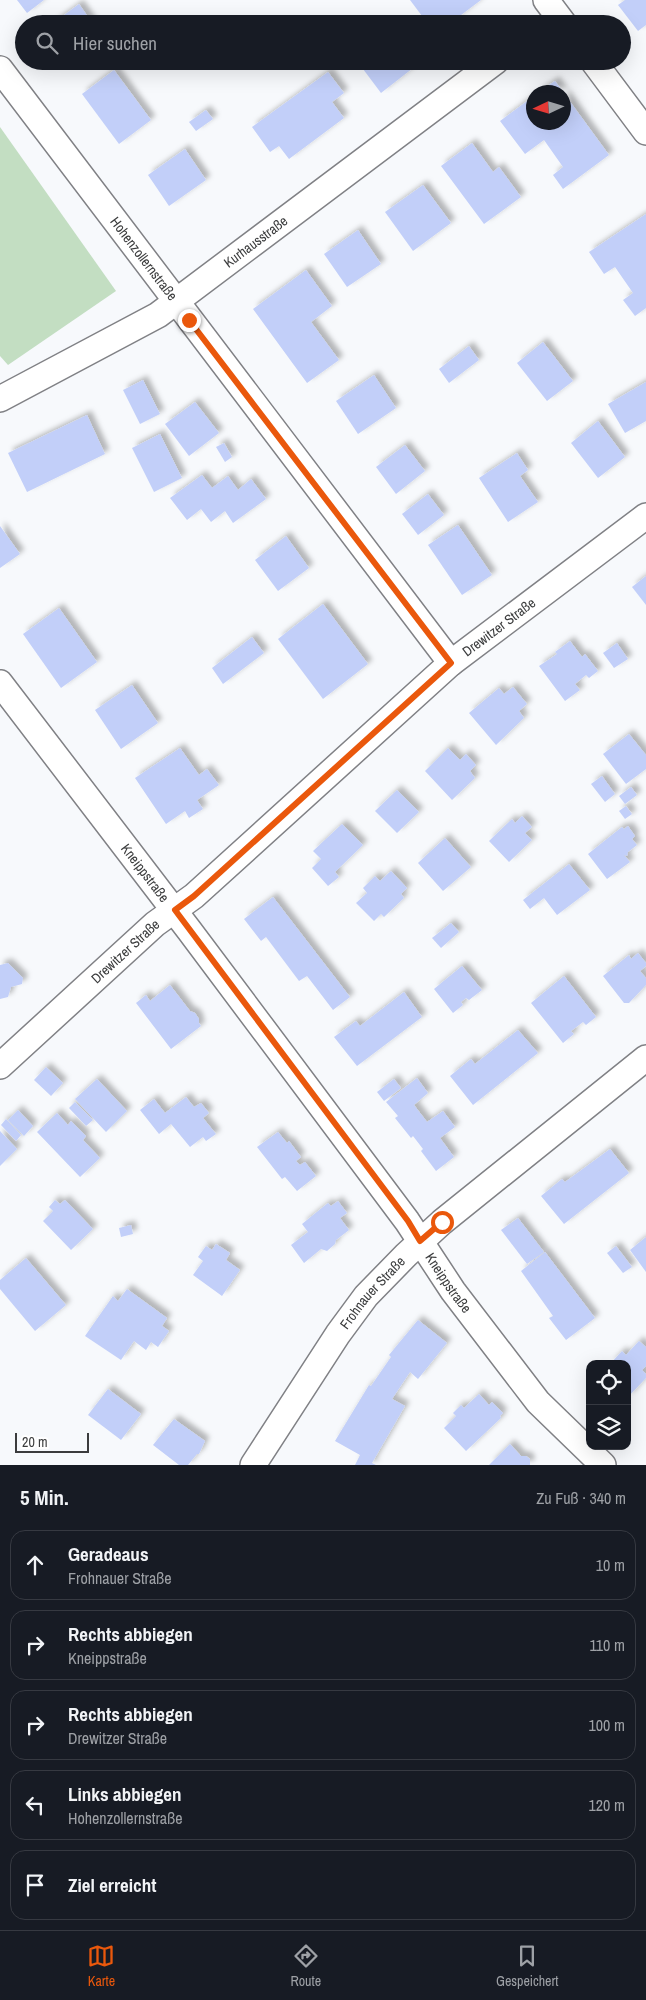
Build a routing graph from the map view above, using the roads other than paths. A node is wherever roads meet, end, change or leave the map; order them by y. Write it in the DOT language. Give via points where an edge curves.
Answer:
graph roads {
  1 [pos="0,69"];
  2 [pos="484,70"];
  3 [pos="600,70"];
  4 [pos="646,132"];
  5 [pos="176,302"];
  6 [pos="0,399"];
  7 [pos="646,516"];
  8 [pos="451,663"];
  9 [pos="0,683"];
  10 [pos="175,910"];
  11 [pos="646,1058"];
  12 [pos="0,1066"];
  13 [pos="420,1241"];
  14 [pos="253,1465"];
  15 [pos="603,1465"];
  1 -- 5 [label="street, Hohenzollernstraße"];
  2 -- 5 [label="street, Kurhausstraße"];
  3 -- 4 [label="street"];
  5 -- 6 [label="street, Kurhausstraße" via="158,315"];
  5 -- 8 [label="street, Hohenzollernstraße"];
  7 -- 8 [label="street, Drewitzer Straße"];
  8 -- 10 [label="street, Drewitzer Straße"];
  9 -- 10 [label="street, Kneippstraße"];
  10 -- 12 [label="street, Drewitzer Straße"];
  10 -- 13 [label="street, Kneippstraße"];
  11 -- 13 [label="street, Frohnauer Straße"];
  13 -- 14 [label="street, Frohnauer Straße" via="366,1296"];
  13 -- 15 [label="street, Kneippstraße" via="453,1291 538,1402"];
}
